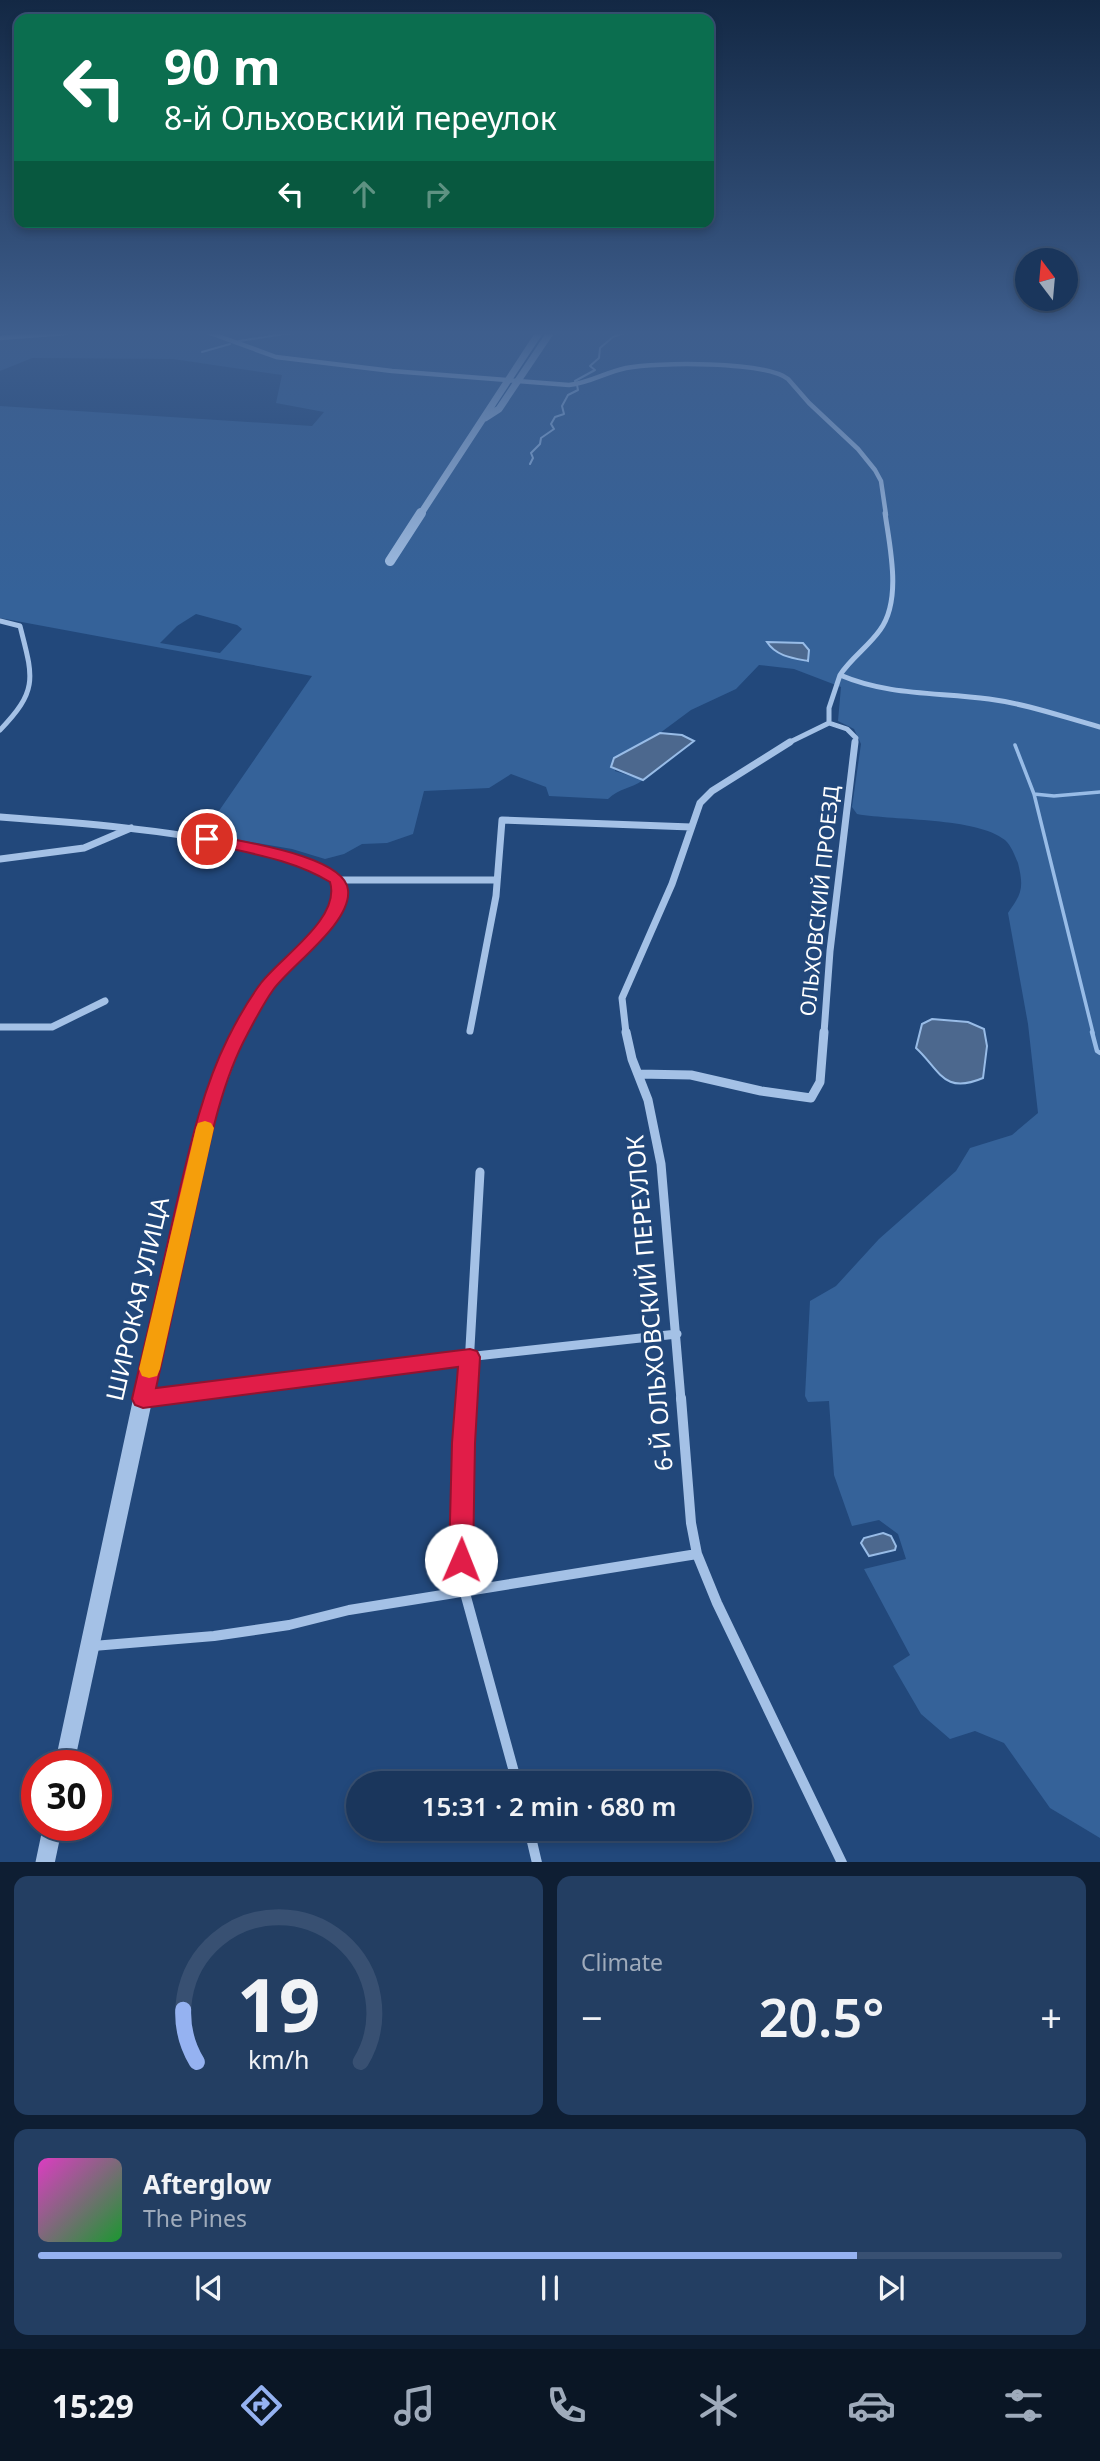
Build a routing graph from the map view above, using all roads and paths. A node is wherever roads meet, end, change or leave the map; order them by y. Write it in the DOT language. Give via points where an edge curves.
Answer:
graph roads {
  1 [pos="482,420"];
  2 [pos="827,420"];
  3 [pos="479,422"];
  4 [pos="390,561"];
  5 [pos="0,621"];
  6 [pos="840,675"];
  7 [pos="829,723"];
  8 [pos="1100,727"];
  9 [pos="0,730"];
  10 [pos="0,817"];
  11 [pos="691,827"];
  12 [pos="131,828"];
  13 [pos="0,859"];
  14 [pos="337,880"];
  15 [pos="496,880"];
  16 [pos="105,1001"];
  17 [pos="0,1027"];
  18 [pos="470,1031"];
  19 [pos="638,1074"];
  20 [pos="480,1172"];
  21 [pos="677,1334"];
  22 [pos="470,1357"];
  23 [pos="143,1399"];
  24 [pos="697,1554"];
  25 [pos="465,1593"];
  26 [pos="89,1646"];
  27 [pos="67,1750"];
  28 [pos="514,1771"];
  29 [pos="49,1841"];
  30 [pos="532,1841"];
  31 [pos="45,1862"];
  32 [pos="537,1862"];
  33 [pos="842,1862"];
  1 -- 3 [label="street"];
  2 -- 6 [label="street" via="881,481 892,591 891,611 884,625 847,660"];
  3 -- 4 [label="street"];
  5 -- 9 [label="street" via="20,626 32,674 24,705"];
  6 -- 7 [label="street" via="828,708"];
  6 -- 8 [label="street" via="899,694 1018,703"];
  7 -- 11 [label="street, 6-Й ОЛЬХОВСКИЙ ПЕРЕУЛОК" via="780,747 712,790 700,803"];
  7 -- 19 [label="street, ОЛЬХОВСКИЙ ПРОЕЗД" via="856,737 830,951 820,1082 811,1098 691,1075"];
  10 -- 12 [label="street"];
  11 -- 15 [label="street" via="502,820"];
  11 -- 19 [label="street, 6-Й ОЛЬХОВСКИЙ ПЕРЕУЛОК" via="672,884 622,999"];
  12 -- 13 [label="street" via="101,843"];
  12 -- 14 [label="street" via="289,857"];
  14 -- 15 [label="street"];
  14 -- 23 [label="street, ШИРОКАЯ УЛИЦА" via="339,904 328,922 267,986 251,1011 212,1103"];
  15 -- 18 [label="street"];
  16 -- 17 [label="street" via="52,1027"];
  19 -- 21 [label="street, 6-Й ОЛЬХОВСКИЙ ПЕРЕУЛОК" via="656,1132"];
  20 -- 22 [label="street"];
  21 -- 22 [label="street"];
  21 -- 24 [label="street, 6-Й ОЛЬХОВСКИЙ ПЕРЕУЛОК"];
  22 -- 23 [label="street"];
  22 -- 25 [label="street" via="461,1560"];
  23 -- 26 [label="street, ШИРОКАЯ УЛИЦА"];
  24 -- 25 [label="street"];
  24 -- 33 [label="street, 6-Й ОЛЬХОВСКИЙ ПЕРЕУЛОК"];
  25 -- 26 [label="street" via="214,1636"];
  25 -- 28 [label="street"];
  26 -- 27 [label="street, ШИРОКАЯ УЛИЦА"];
  29 -- 31 [label="street"];
  30 -- 32 [label="street"];
}
